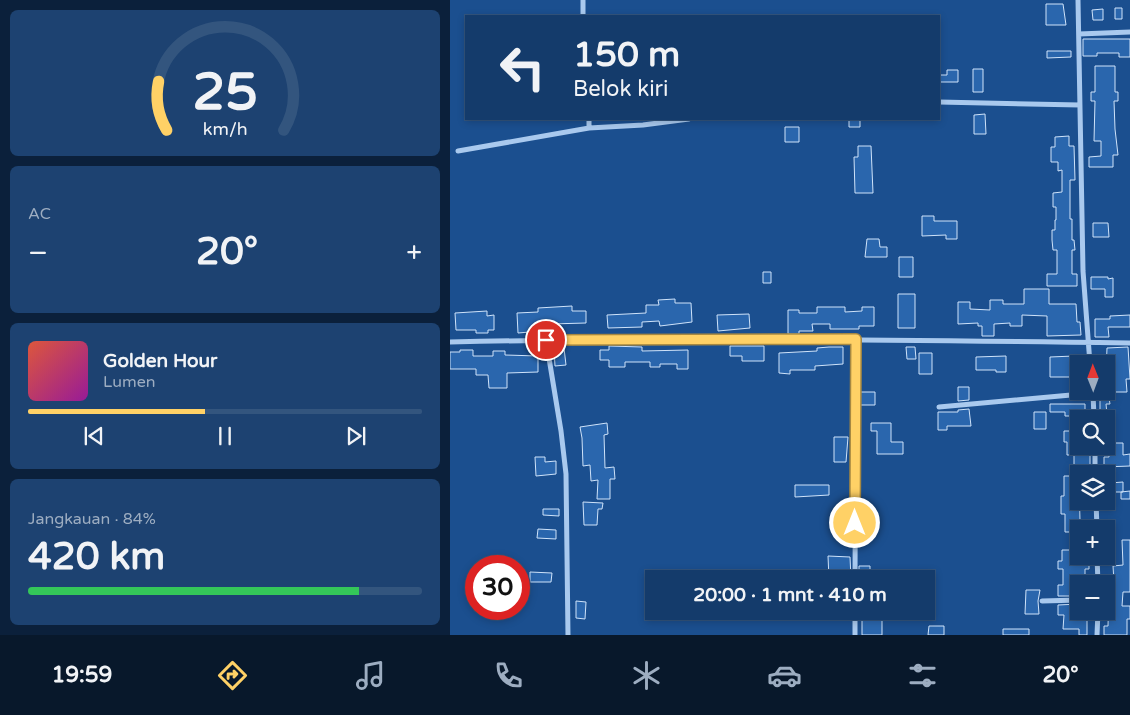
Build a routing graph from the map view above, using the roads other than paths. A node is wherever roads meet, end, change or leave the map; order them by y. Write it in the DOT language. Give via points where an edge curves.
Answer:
graph roads {
  1 [pos="583,0"];
  2 [pos="1078,0"];
  3 [pos="584,15"];
  4 [pos="1130,32"];
  5 [pos="1079,34"];
  6 [pos="940,102"];
  7 [pos="1080,105"];
  8 [pos="589,120"];
  9 [pos="681,120"];
  10 [pos="589,128"];
  11 [pos="458,151"];
  12 [pos="856,339"];
  13 [pos="546,340"];
  14 [pos="450,342"];
  15 [pos="1088,343"];
  16 [pos="1130,343"];
  17 [pos="1089,355"];
  18 [pos="1070,394"];
  19 [pos="939,407"];
  20 [pos="855,570"];
  21 [pos="1070,600"];
  22 [pos="1042,601"];
  23 [pos="855,620"];
  24 [pos="1098,620"];
  25 [pos="568,635"];
  26 [pos="855,635"];
  27 [pos="1098,635"];
  1 -- 3 [label="street"];
  2 -- 5 [label="street"];
  4 -- 5 [label="street"];
  5 -- 7 [label="street"];
  6 -- 7 [label="street"];
  7 -- 15 [label="street" via="1083,271"];
  8 -- 10 [label="street"];
  9 -- 10 [label="street"];
  10 -- 11 [label="street"];
  12 -- 13 [label="street"];
  12 -- 15 [label="street"];
  12 -- 20 [label="street"];
  13 -- 14 [label="street"];
  13 -- 25 [label="street" via="566,474"];
  15 -- 16 [label="street"];
  15 -- 17 [label="street"];
  18 -- 19 [label="street"];
  21 -- 22 [label="street"];
  23 -- 26 [label="street"];
  24 -- 27 [label="street"];
}
